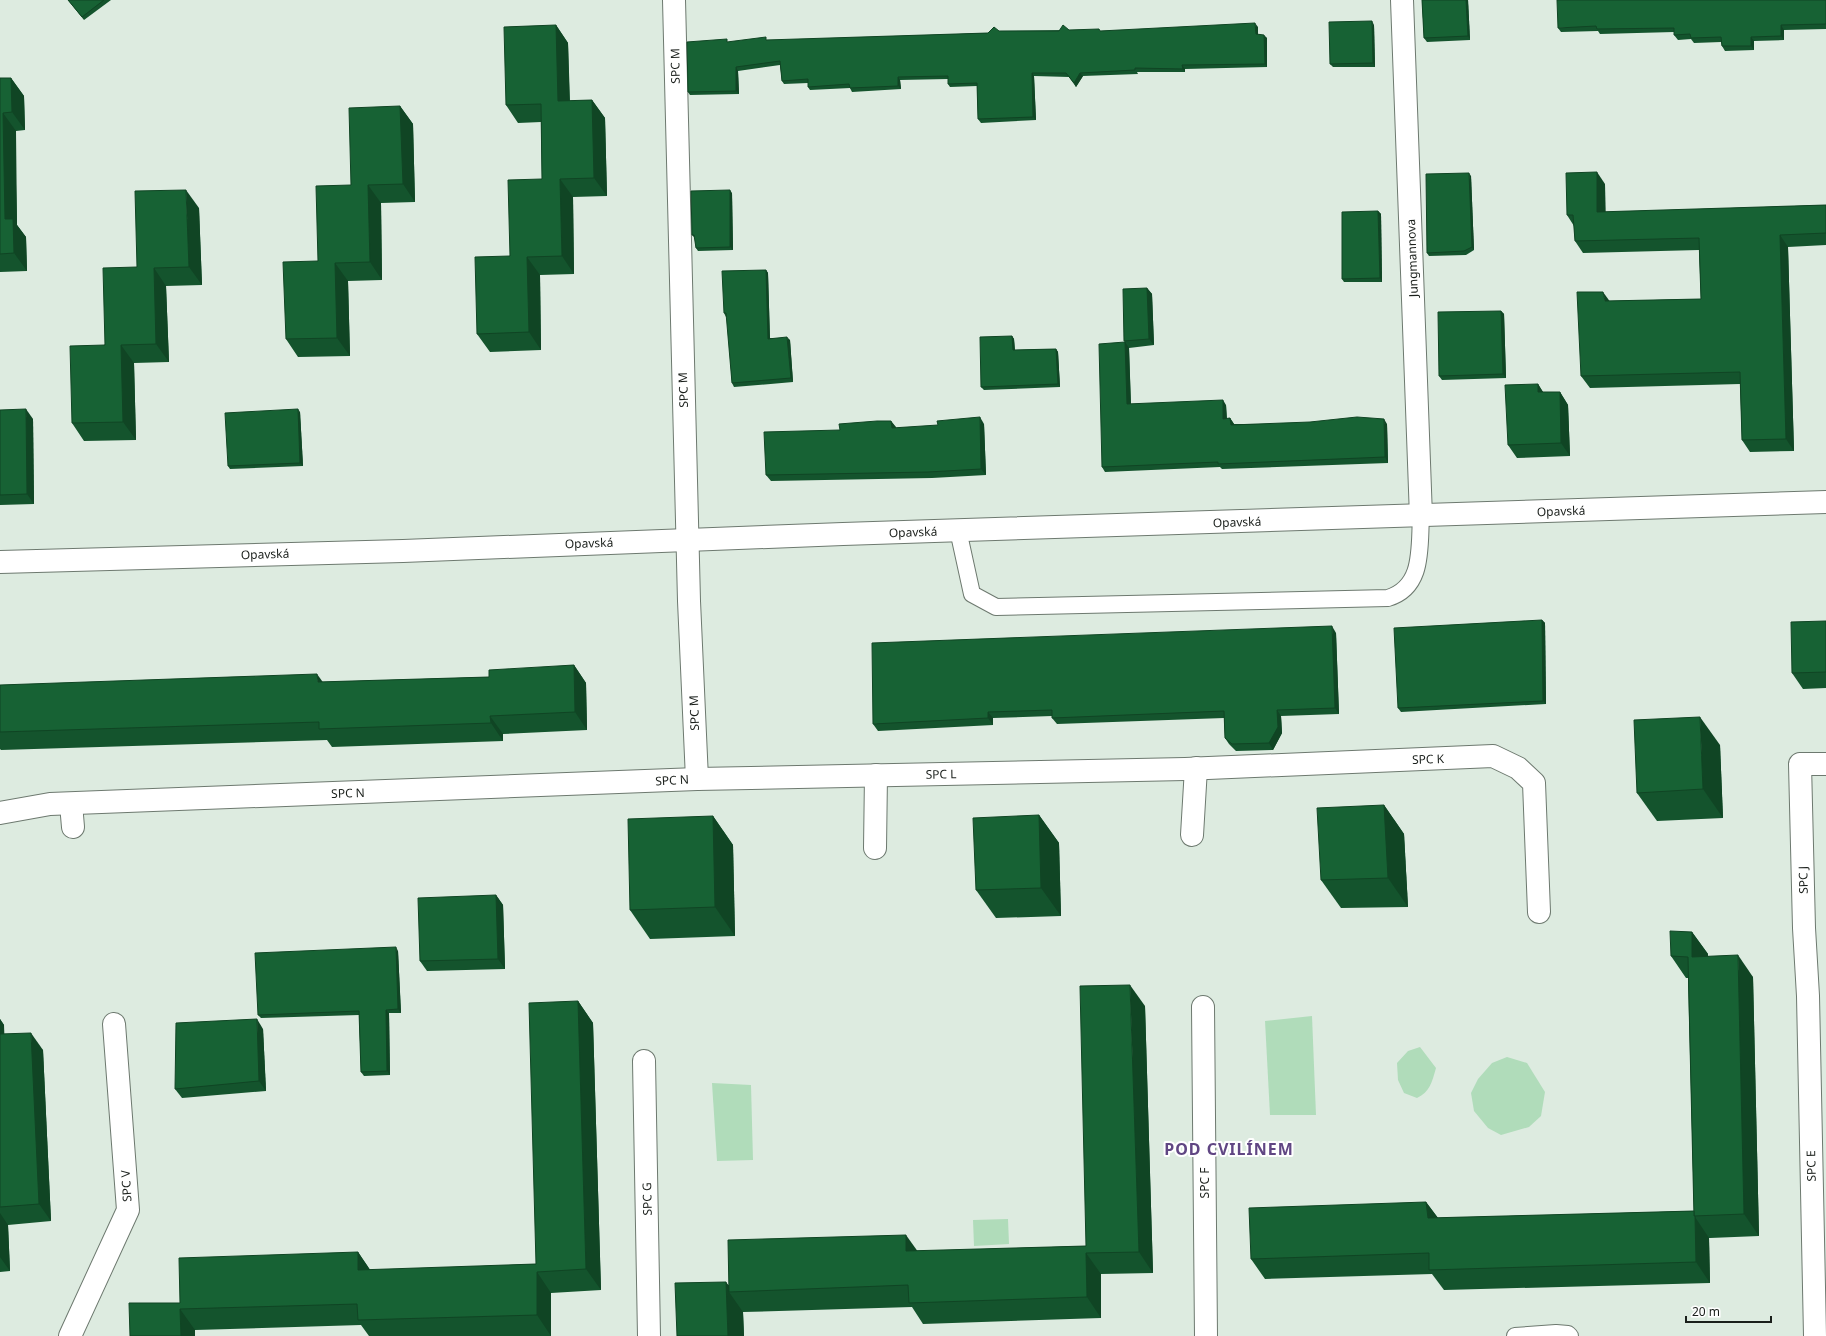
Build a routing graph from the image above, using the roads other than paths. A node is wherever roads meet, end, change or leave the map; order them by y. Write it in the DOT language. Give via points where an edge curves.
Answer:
graph roads {
  1 [pos="674,0"];
  2 [pos="1402,0"];
  3 [pos="1826,502"];
  4 [pos="1421,517"];
  5 [pos="958,530"];
  6 [pos="688,539"];
  7 [pos="0,562"];
  8 [pos="1826,764"];
  9 [pos="1190,769"];
  10 [pos="876,776"];
  11 [pos="697,779"];
  12 [pos="72,804"];
  13 [pos="0,813"];
  14 [pos="73,827"];
  15 [pos="1192,835"];
  16 [pos="875,848"];
  17 [pos="1539,912"];
  18 [pos="1808,996"];
  19 [pos="1203,1007"];
  20 [pos="114,1024"];
  21 [pos="644,1061"];
  22 [pos="70,1336"];
  23 [pos="649,1336"];
  24 [pos="1206,1336"];
  25 [pos="1515,1336"];
  26 [pos="1570,1336"];
  27 [pos="1815,1336"];
  1 -- 6 [label="street, SPC M"];
  2 -- 4 [label="street, Jungmannova"];
  3 -- 4 [label="street, Opavská"];
  4 -- 5 [label="street, Opavská" via="1349,517"];
  4 -- 5 [label="lane" via="1414,576 1408,587 1399,595 1388,598 996,607 972,594"];
  5 -- 6 [label="street, Opavská"];
  6 -- 7 [label="street, Opavská"];
  6 -- 11 [label="street, SPC M"];
  8 -- 18 [label="street, SPC J" via="1800,764"];
  9 -- 10 [label="street, SPC L"];
  9 -- 15 [label="street"];
  9 -- 17 [label="street, SPC K" via="1493,756 1518,768 1534,783"];
  10 -- 11 [label="street, SPC L"];
  10 -- 16 [label="street"];
  11 -- 12 [label="street, SPC N"];
  12 -- 13 [label="street, SPC N" via="50,804"];
  12 -- 14 [label="street"];
  18 -- 27 [label="street, SPC E"];
  19 -- 24 [label="street, SPC F"];
  20 -- 22 [label="street, SPC V" via="128,1210"];
  21 -- 23 [label="street, SPC G"];
  25 -- 26 [label="lane" via="1556,1333"];
}
